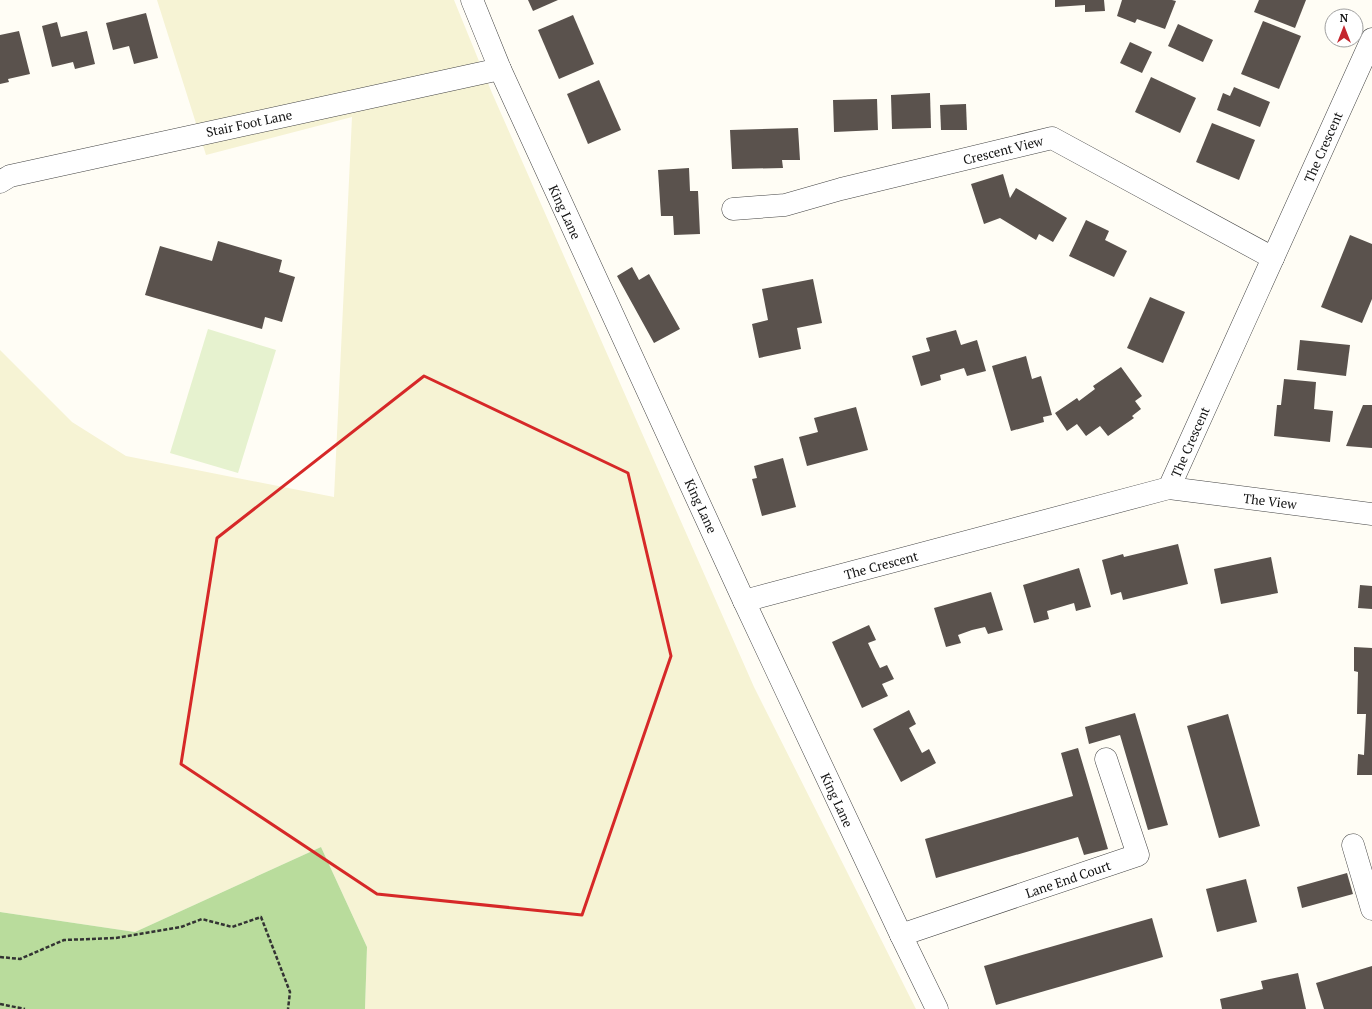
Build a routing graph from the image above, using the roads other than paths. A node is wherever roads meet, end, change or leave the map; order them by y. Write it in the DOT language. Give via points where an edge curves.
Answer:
graph roads {
  1 [pos="472,0"];
  2 [pos="1372,39"];
  3 [pos="500,69"];
  4 [pos="0,182"];
  5 [pos="733,209"];
  6 [pos="1273,258"];
  7 [pos="1168,488"];
  8 [pos="1372,514"];
  9 [pos="744,601"];
  10 [pos="1106,760"];
  11 [pos="1353,845"];
  12 [pos="1372,909"];
  13 [pos="901,935"];
  14 [pos="938,1009"];
  1 -- 3 [label="street, King Lane"];
  2 -- 6 [label="street, The Crescent"];
  3 -- 4 [label="street, Stair Foot Lane" via="10,176"];
  3 -- 9 [label="street, King Lane"];
  5 -- 6 [label="street, Crescent View" via="785,205 1052,138"];
  6 -- 7 [label="street, The Crescent"];
  7 -- 8 [label="street, The View"];
  7 -- 9 [label="street, The Crescent"];
  9 -- 13 [label="street, King Lane"];
  10 -- 13 [label="street, Lane End Court" via="1138,855"];
  11 -- 12 [label="street"];
  13 -- 14 [label="street, King Lane"];
}
